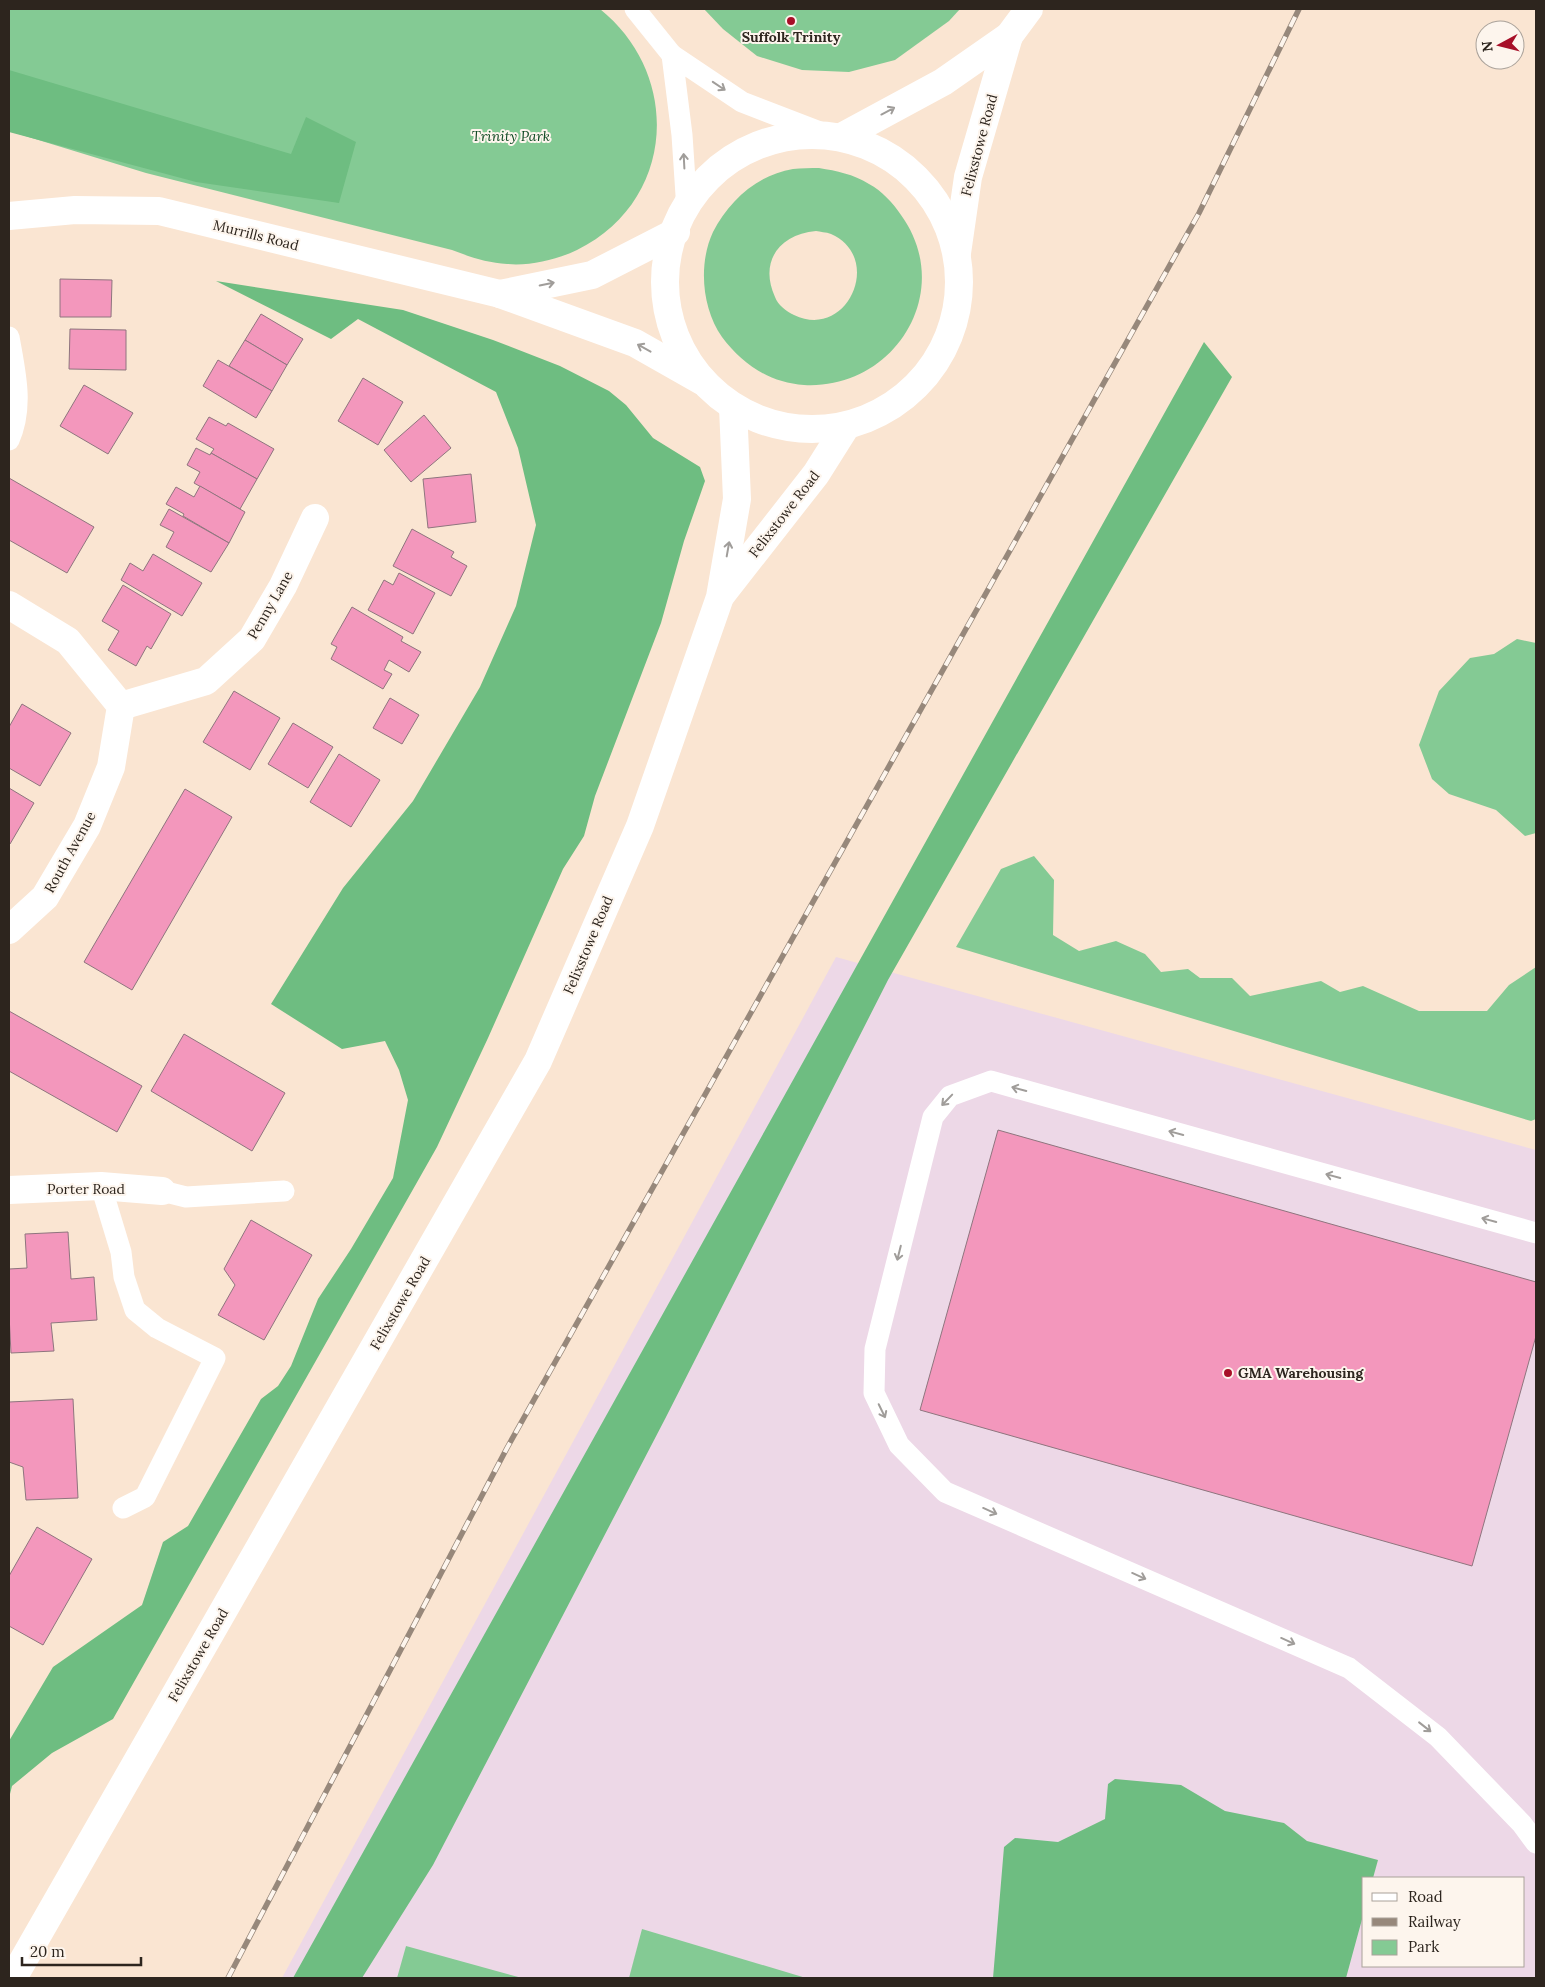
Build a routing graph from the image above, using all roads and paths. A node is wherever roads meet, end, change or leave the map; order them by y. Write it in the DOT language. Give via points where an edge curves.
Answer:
graph roads {
  1 [pos="635,9"];
  2 [pos="1029,9"];
  3 [pos="1009,36"];
  4 [pos="672,55"];
  5 [pos="832,134"];
  6 [pos="9,216"];
  7 [pos="681,221"];
  8 [pos="957,256"];
  9 [pos="500,294"];
  10 [pos="9,337"];
  11 [pos="702,380"];
  12 [pos="733,407"];
  13 [pos="845,428"];
  14 [pos="9,440"];
  15 [pos="315,518"];
  16 [pos="720,597"];
  17 [pos="9,605"];
  18 [pos="121,706"];
  19 [pos="9,930"];
  20 [pos="101,1186"];
  21 [pos="9,1190"];
  22 [pos="162,1191"];
  23 [pos="284,1191"];
  24 [pos="1536,1233"];
  25 [pos="123,1508"];
  26 [pos="1536,1843"];
  27 [pos="13,1978"];
  1 -- 4 [label="lane"];
  2 -- 3 [label="main road, Felixstowe Road"];
  5 -- 3 [label="main road, Felixstowe Road, one-way" via="943,82"];
  3 -- 8 [label="main road, Felixstowe Road" via="968,177"];
  4 -- 5 [label="lane, one-way" via="742,102"];
  7 -- 4 [label="lane, one-way" via="682,135"];
  5 -- 7 [label="main road" via="778,137 734,157 706,179"];
  5 -- 8 [label="main road" via="882,150 908,173 939,210"];
  6 -- 9 [label="main road, Murrills Road" via="75,210 159,212"];
  9 -- 7 [label="main road, Murrills Road, one-way" via="592,275"];
  7 -- 11 [label="main road" via="668,262 671,322 680,352"];
  8 -- 13 [label="main road" via="959,300 946,346 922,382 886,412"];
  11 -- 9 [label="main road, Murrills Road, one-way" via="635,343"];
  10 -- 14 [label="lane" via="19,403"];
  11 -- 12 [label="main road"];
  12 -- 13 [label="main road" via="765,424 798,430"];
  16 -- 12 [label="main road, Felixstowe Road, one-way" via="737,499"];
  13 -- 16 [label="main road, Felixstowe Road" via="816,474"];
  15 -- 18 [label="main road, Penny Lane" via="283,586 252,639 206,680"];
  16 -- 27 [label="main road, Felixstowe Road" via="640,826 538,1061"];
  17 -- 18 [label="main road" via="68,641"];
  18 -- 19 [label="main road, Routh Avenue" via="111,767 87,826 46,897"];
  20 -- 21 [label="main road, Porter Road"];
  20 -- 22 [label="main road, Porter Road"];
  20 -- 25 [label="lane" via="135,1310 157,1328 215,1358 145,1497"];
  22 -- 23 [label="lane" via="186,1197"];
  24 -- 26 [label="lane, one-way" via="991,1082 950,1096 933,1117 875,1349 874,1393 899,1445 945,1492 1349,1668 1438,1737 1522,1824"];
}
